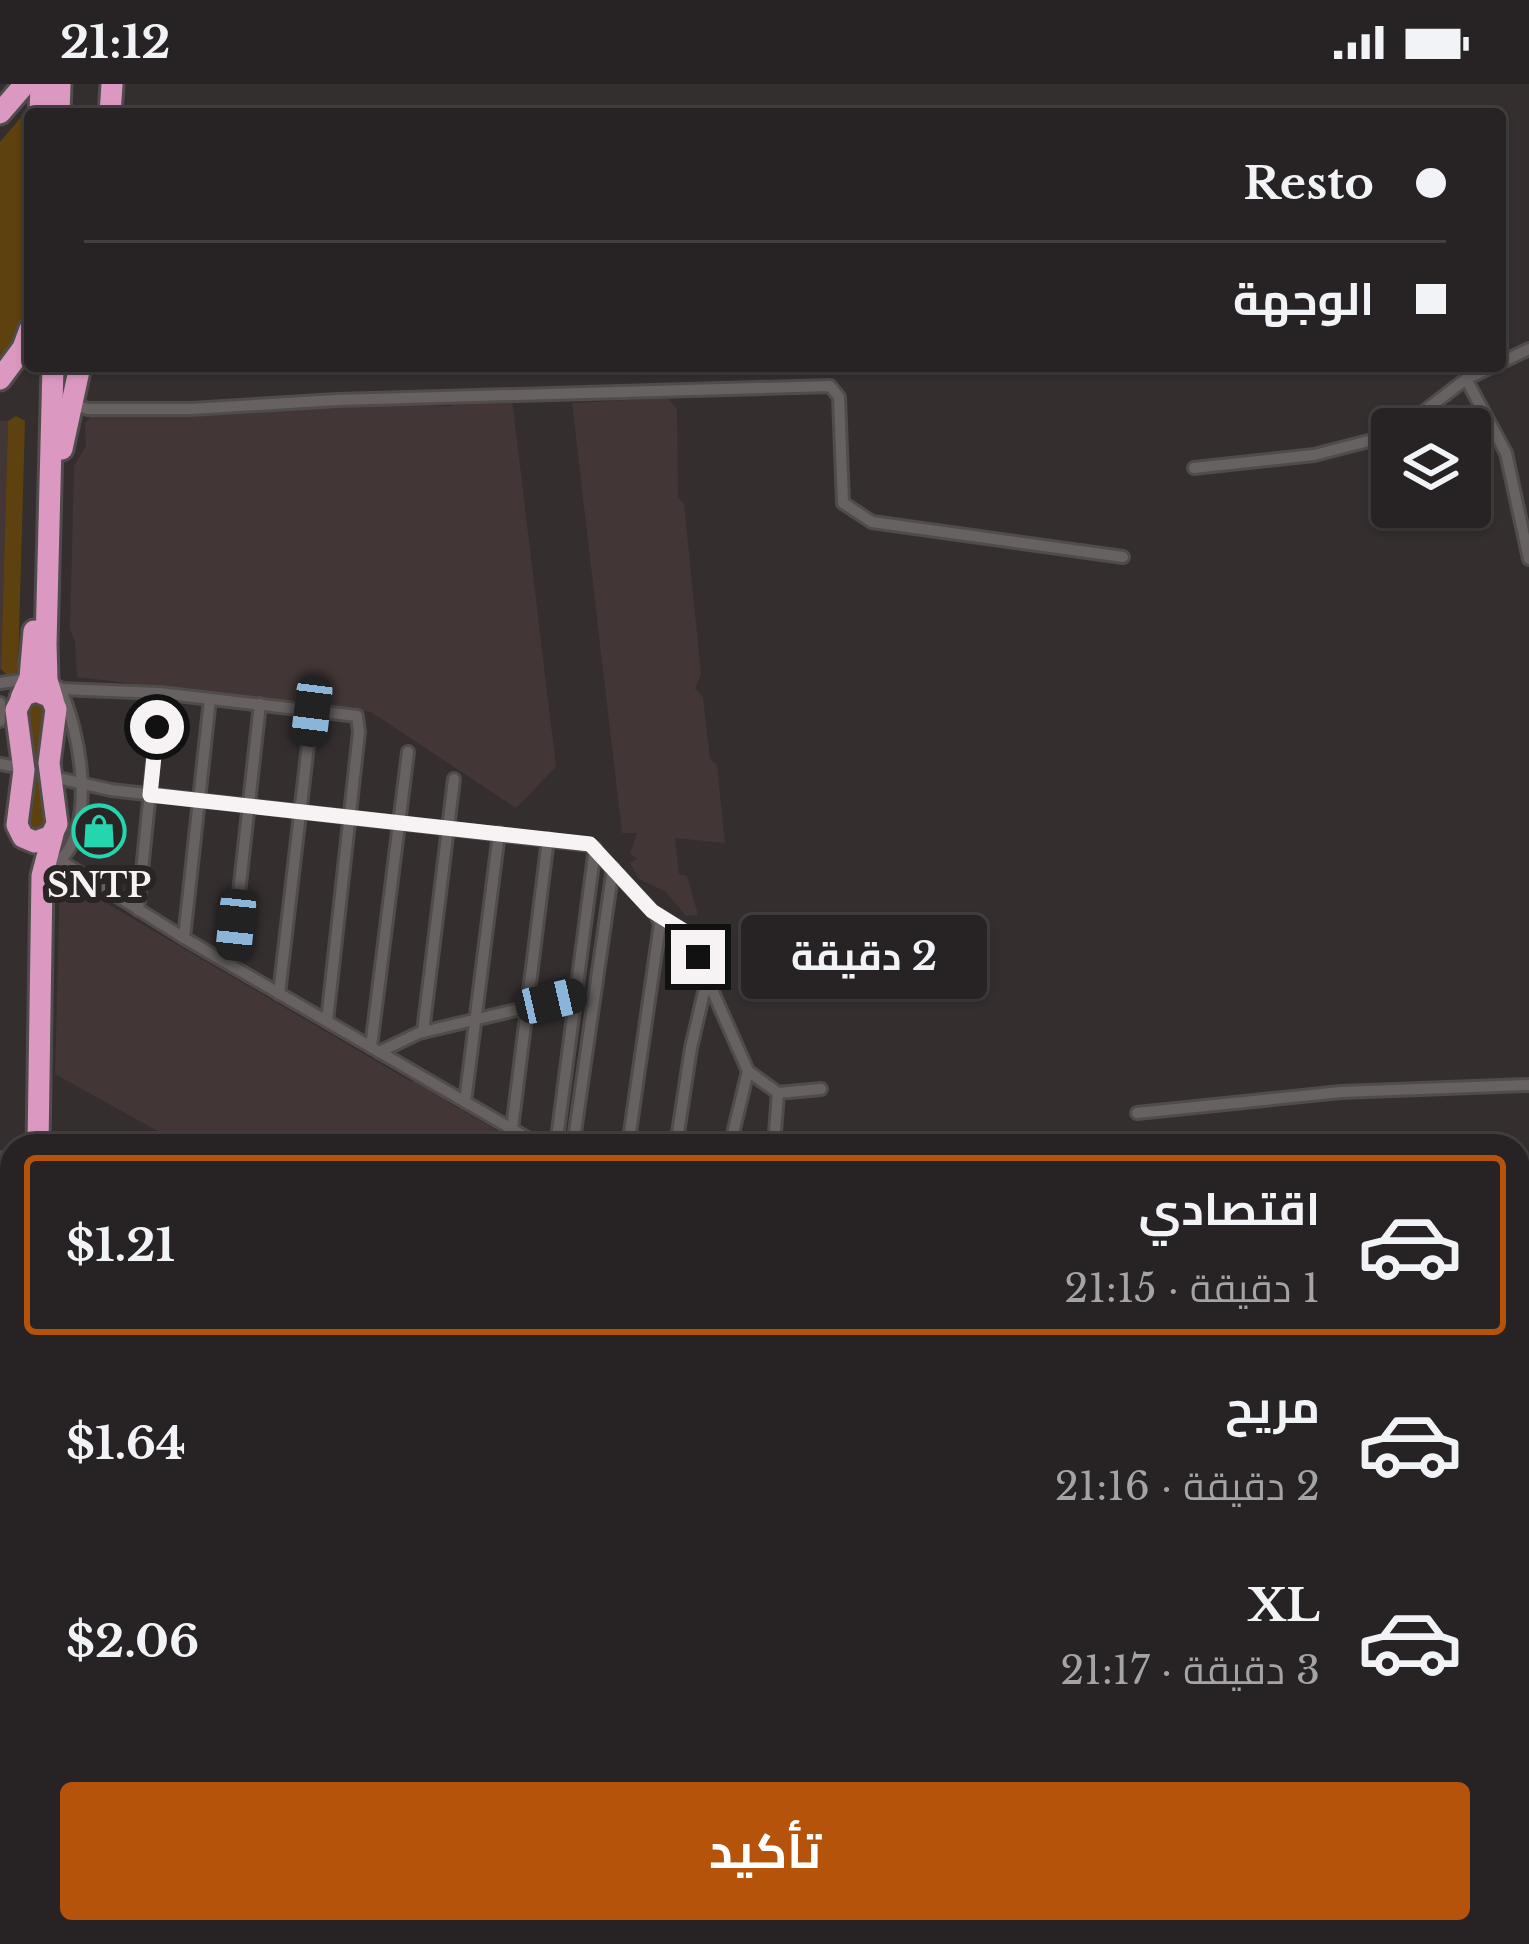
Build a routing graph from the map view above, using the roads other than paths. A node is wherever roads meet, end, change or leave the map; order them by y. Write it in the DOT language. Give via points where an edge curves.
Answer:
graph roads {
  1 [pos="25,84"];
  2 [pos="41,84"];
  3 [pos="55,104"];
  4 [pos="0,113"];
  5 [pos="24,345"];
  6 [pos="38,372"];
  7 [pos="53,372"];
  8 [pos="79,372"];
  9 [pos="1480,372"];
  10 [pos="0,379"];
  11 [pos="1466,379"];
  12 [pos="71,404"];
  13 [pos="1428,408"];
  14 [pos="1371,441"];
  15 [pos="1194,468"];
  16 [pos="50,508"];
  17 [pos="1123,556"];
  18 [pos="1529,559"];
  19 [pos="0,683"];
  20 [pos="25,687"];
  21 [pos="160,693"];
  22 [pos="57,694"];
  23 [pos="210,699"];
  24 [pos="260,704"];
  25 [pos="312,711"];
  26 [pos="0,722"];
  27 [pos="408,752"];
  28 [pos="0,764"];
  29 [pos="23,768"];
  30 [pos="50,776"];
  31 [pos="454,778"];
  32 [pos="80,783"];
  33 [pos="150,795"];
  34 [pos="200,799"];
  35 [pos="249,804"];
  36 [pos="301,809"];
  37 [pos="350,815"];
  38 [pos="400,821"];
  39 [pos="448,827"];
  40 [pos="14,832"];
  41 [pos="499,833"];
  42 [pos="53,834"];
  43 [pos="548,839"];
  44 [pos="595,848"];
  45 [pos="52,864"];
  46 [pos="613,868"];
  47 [pos="138,910"];
  48 [pos="652,911"];
  49 [pos="184,938"];
  50 [pos="231,965"];
  51 [pos="707,980"];
  52 [pos="279,994"];
  53 [pos="575,996"];
  54 [pos="527,1007"];
  55 [pos="476,1020"];
  56 [pos="327,1021"];
  57 [pos="423,1032"];
  58 [pos="375,1049"];
  59 [pos="748,1071"];
  60 [pos="1529,1085"];
  61 [pos="820,1089"];
  62 [pos="778,1093"];
  63 [pos="465,1102"];
  64 [pos="1138,1113"];
  65 [pos="512,1129"];
  66 [pos="24,1134"];
  67 [pos="39,1134"];
  68 [pos="521,1134"];
  69 [pos="558,1134"];
  70 [pos="575,1134"];
  71 [pos="630,1134"];
  72 [pos="678,1134"];
  73 [pos="732,1134"];
  74 [pos="775,1134"];
  1 -- 4 [label="highway"];
  2 -- 3 [label="highway"];
  5 -- 10 [label="highway"];
  6 -- 20 [label="highway"];
  7 -- 16 [label="highway"];
  8 -- 12 [label="highway"];
  9 -- 11 [label="street"];
  11 -- 13 [label="street"];
  11 -- 18 [label="street" via="1506,453"];
  12 -- 16 [label="highway"];
  12 -- 17 [label="street" via="191,409 830,386 839,397 843,503 872,522"];
  14 -- 15 [label="street"];
  16 -- 20 [label="highway"];
  19 -- 20 [label="street"];
  20 -- 22 [label="street"];
  20 -- 22 [label="highway"];
  20 -- 26 [label="street"];
  20 -- 29 [label="highway" via="16,710"];
  21 -- 22 [label="street"];
  21 -- 23 [label="street"];
  21 -- 33 [label="street"];
  22 -- 30 [label="highway"];
  22 -- 32 [label="street" via="77,734"];
  23 -- 24 [label="street"];
  23 -- 34 [label="street"];
  24 -- 25 [label="street"];
  24 -- 35 [label="street"];
  25 -- 36 [label="street"];
  25 -- 37 [label="street" via="357,716"];
  27 -- 38 [label="street"];
  28 -- 29 [label="street"];
  29 -- 40 [label="highway"];
  30 -- 32 [label="street"];
  30 -- 42 [label="highway"];
  31 -- 39 [label="street"];
  32 -- 33 [label="street"];
  32 -- 45 [label="street" via="73,846"];
  33 -- 34 [label="street"];
  33 -- 47 [label="street"];
  34 -- 35 [label="street"];
  34 -- 49 [label="street"];
  35 -- 36 [label="street"];
  35 -- 50 [label="street"];
  36 -- 37 [label="street"];
  36 -- 52 [label="street"];
  37 -- 38 [label="street"];
  37 -- 56 [label="street"];
  38 -- 39 [label="street"];
  38 -- 58 [label="street"];
  39 -- 41 [label="street"];
  39 -- 57 [label="street"];
  40 -- 42 [label="highway" via="39,842"];
  40 -- 66 [label="highway" via="28,866"];
  41 -- 43 [label="street"];
  41 -- 55 [label="street"];
  42 -- 45 [label="highway"];
  43 -- 44 [label="street"];
  43 -- 54 [label="street"];
  44 -- 46 [label="street"];
  44 -- 53 [label="street"];
  45 -- 47 [label="street"];
  45 -- 67 [label="highway"];
  46 -- 48 [label="street"];
  46 -- 70 [label="street"];
  47 -- 49 [label="street"];
  48 -- 51 [label="street" via="689,934"];
  48 -- 71 [label="street" via="658,949"];
  49 -- 50 [label="street"];
  50 -- 52 [label="street"];
  51 -- 59 [label="street"];
  51 -- 72 [label="street"];
  52 -- 56 [label="street"];
  53 -- 54 [label="street"];
  53 -- 69 [label="street"];
  54 -- 55 [label="street"];
  54 -- 65 [label="street"];
  55 -- 57 [label="street"];
  55 -- 63 [label="street"];
  56 -- 58 [label="street"];
  57 -- 58 [label="street"];
  58 -- 63 [label="street"];
  59 -- 62 [label="street"];
  59 -- 73 [label="street"];
  60 -- 64 [label="street" via="1341,1092"];
  61 -- 62 [label="street"];
  62 -- 74 [label="street"];
  63 -- 65 [label="street"];
  65 -- 68 [label="street"];
}
